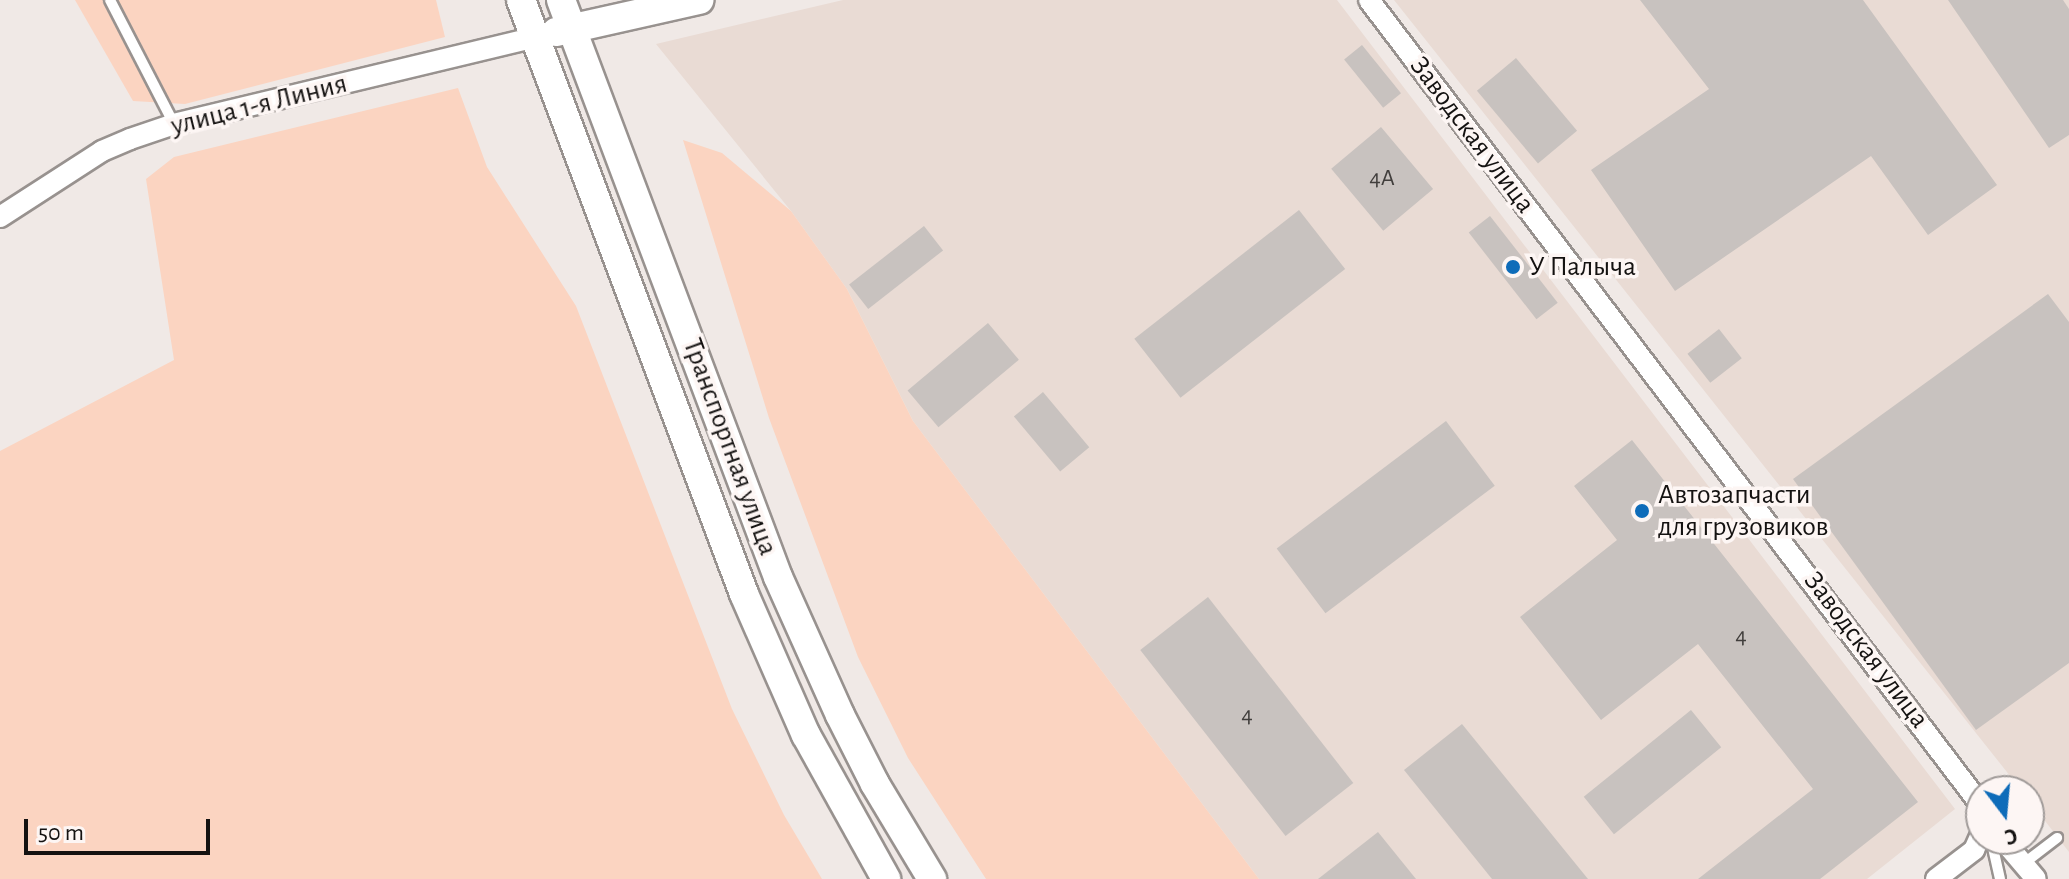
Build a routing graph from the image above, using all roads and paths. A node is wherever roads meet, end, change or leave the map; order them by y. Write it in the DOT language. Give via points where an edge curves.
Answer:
graph roads {
  1 [pos="110,0"];
  2 [pos="521,0"];
  3 [pos="561,0"];
  4 [pos="699,0"];
  5 [pos="1369,0"];
  6 [pos="572,28"];
  7 [pos="535,37"];
  8 [pos="174,124"];
  9 [pos="0,217"];
  10 [pos="1965,784"];
  11 [pos="2057,838"];
  12 [pos="1967,855"];
  13 [pos="1995,855"];
  14 [pos="2016,855"];
  15 [pos="2030,871"];
  16 [pos="886,879"];
  17 [pos="932,879"];
  18 [pos="1936,879"];
  19 [pos="2000,879"];
  1 -- 8 [label="lane"];
  2 -- 7 [label="street, Транспортная улица"];
  3 -- 6 [label="street, Транспортная улица"];
  4 -- 6 [label="street"];
  5 -- 10 [label="street, Заводская улица"];
  6 -- 7 [label="street"];
  6 -- 17 [label="street, Транспортная улица" via="778,577 875,784"];
  7 -- 8 [label="street, улица 1-я Линия"];
  7 -- 16 [label="street, Транспортная улица" via="744,594 806,735"];
  8 -- 9 [label="street, улица 1-я Линия" via="102,151"];
  11 -- 15 [label="lane"];
  12 -- 18 [label="street"];
  13 -- 19 [label="lane"];
  14 -- 15 [label="street"];
}
